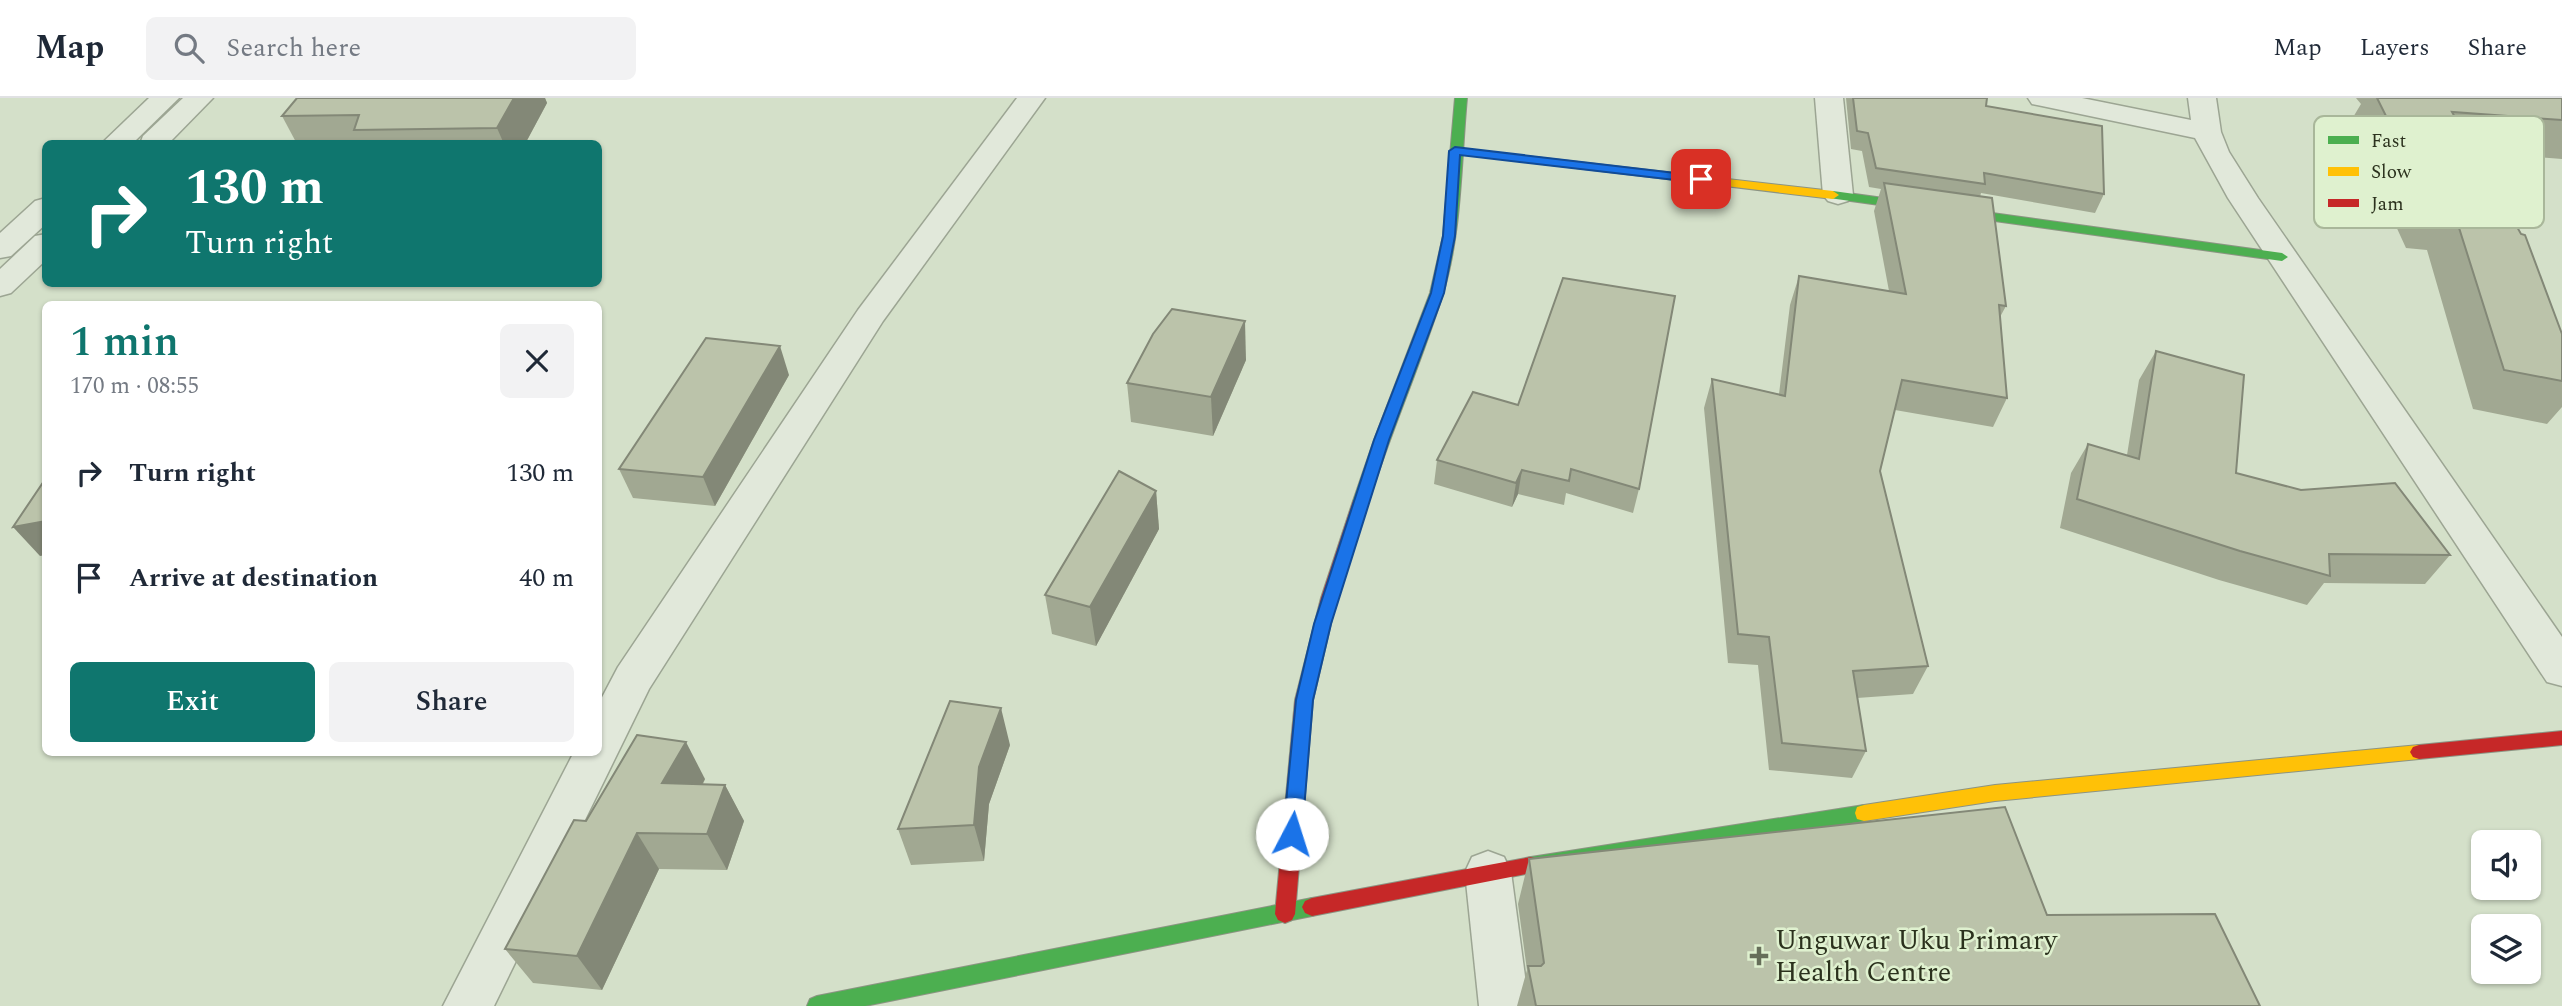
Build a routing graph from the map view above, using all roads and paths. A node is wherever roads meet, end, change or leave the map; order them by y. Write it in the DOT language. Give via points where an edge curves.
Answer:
graph roads {
  1 [pos="165,98"];
  2 [pos="199,98"];
  3 [pos="1031,98"];
  4 [pos="1461,98"];
  5 [pos="1829,98"];
  6 [pos="2042,98"];
  7 [pos="2202,98"];
  8 [pos="2207,132"];
  9 [pos="119,140"];
  10 [pos="155,140"];
  11 [pos="1455,151"];
  12 [pos="1838,195"];
  13 [pos="42,211"];
  14 [pos="42,247"];
  15 [pos="0,249"];
  16 [pos="2282,257"];
  17 [pos="0,286"];
  18 [pos="2562,670"];
  19 [pos="2562,738"];
  20 [pos="602,739"];
  21 [pos="594,756"];
  22 [pos="1488,872"];
  23 [pos="1285,914"];
  24 [pos="468,1006"];
  25 [pos="817,1006"];
  26 [pos="1504,1006"];
  1 -- 9 [label="street"];
  2 -- 10 [label="street"];
  3 -- 20 [label="street" via="870,317 633,679"];
  4 -- 11 [label="street"];
  5 -- 12 [label="street"];
  6 -- 8 [label="street"];
  7 -- 8 [label="street"];
  8 -- 16 [label="street"];
  11 -- 12 [label="street"];
  11 -- 23 [label="street" via="1449,236 1437,293 1381,440 1329,598 1304,700"];
  12 -- 16 [label="street"];
  13 -- 15 [label="street"];
  14 -- 17 [label="street"];
  16 -- 18 [label="street"];
  19 -- 22 [label="street" via="1995,793"];
  21 -- 24 [label="street"];
  22 -- 23 [label="street"];
  22 -- 26 [label="street"];
  23 -- 25 [label="street"];
}
